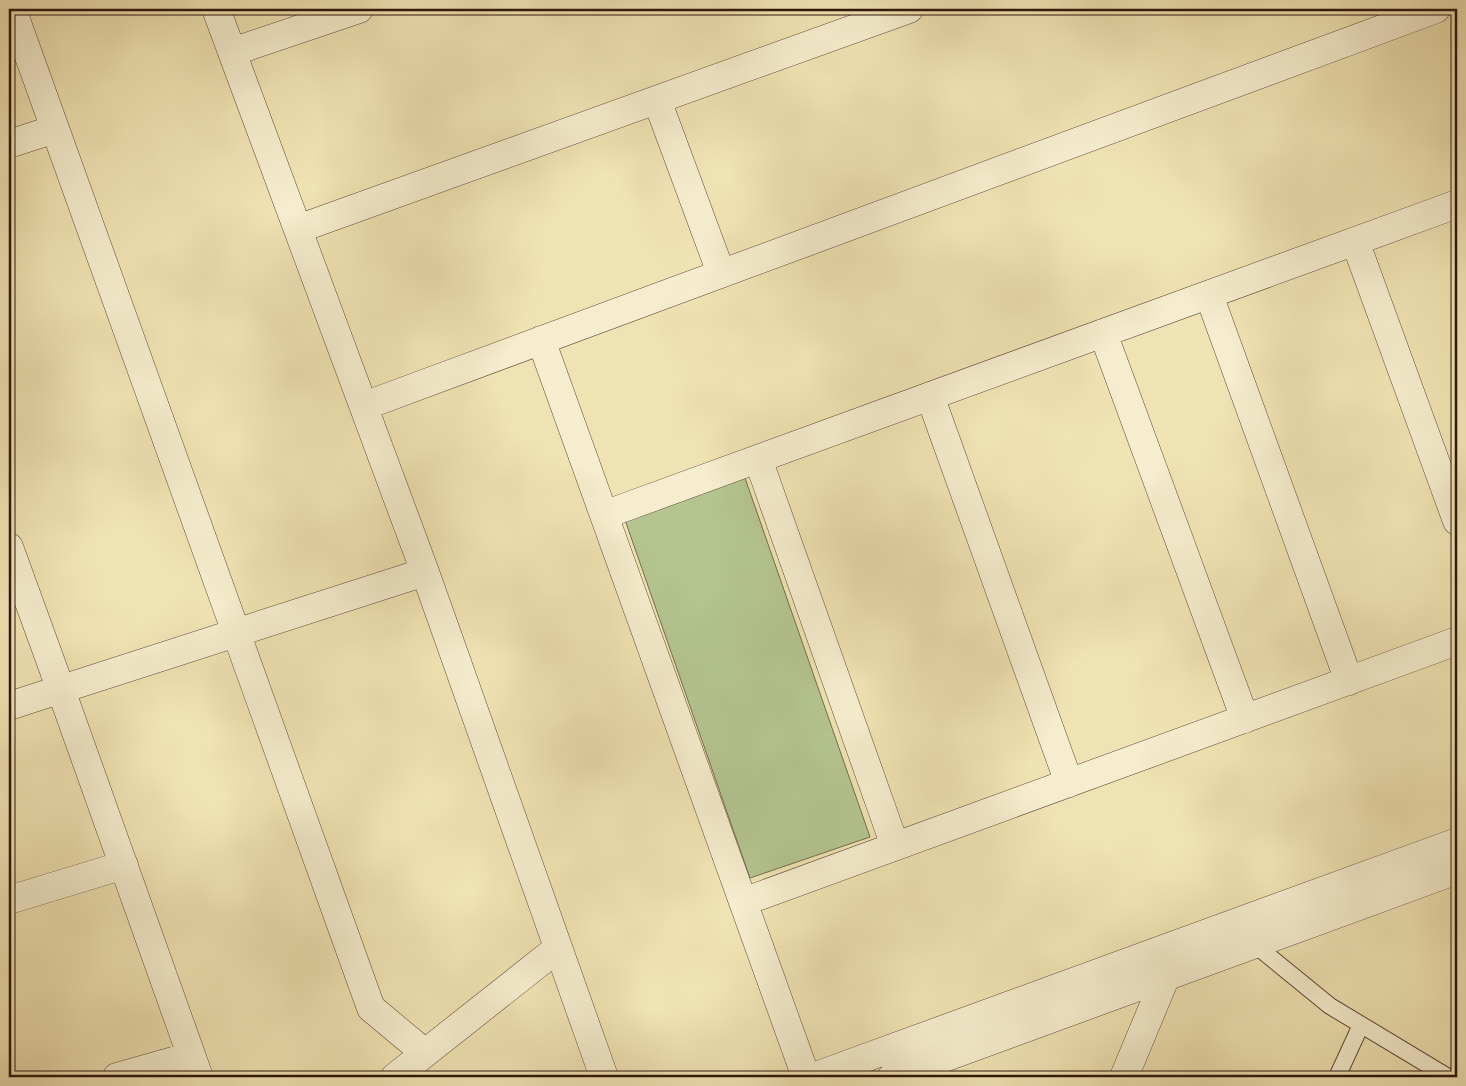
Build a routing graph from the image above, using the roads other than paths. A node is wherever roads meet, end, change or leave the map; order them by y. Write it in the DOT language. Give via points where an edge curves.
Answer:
graph roads {
  1 [pos="12,9"];
  2 [pos="216,9"];
  3 [pos="358,9"];
  4 [pos="909,9"];
  5 [pos="1436,9"];
  6 [pos="232,52"];
  7 [pos="657,100"];
  8 [pos="55,129"];
  9 [pos="9,144"];
  10 [pos="1457,204"];
  11 [pos="298,229"];
  12 [pos="1355,241"];
  13 [pos="721,274"];
  14 [pos="1209,295"];
  15 [pos="1103,333"];
  16 [pos="541,340"];
  17 [pos="930,396"];
  18 [pos="364,406"];
  19 [pos="758,459"];
  20 [pos="604,515"];
  21 [pos="1457,521"];
  22 [pos="9,547"];
  23 [pos="425,572"];
  24 [pos="12,579"];
  25 [pos="237,633"];
  26 [pos="1457,641"];
  27 [pos="1349,681"];
  28 [pos="61,690"];
  29 [pos="9,706"];
  30 [pos="1245,719"];
  31 [pos="1069,784"];
  32 [pos="1457,842"];
  33 [pos="896,846"];
  34 [pos="124,865"];
  35 [pos="1457,870"];
  36 [pos="9,900"];
  37 [pos="743,902"];
  38 [pos="1254,944"];
  39 [pos="558,948"];
  40 [pos="1162,964"];
  41 [pos="1361,1025"];
  42 [pos="425,1053"];
  43 [pos="195,1067"];
  44 [pos="117,1077"];
  45 [pos="395,1077"];
  46 [pos="604,1077"];
  47 [pos="806,1077"];
  48 [pos="814,1077"];
  49 [pos="892,1077"];
  50 [pos="1124,1077"];
  51 [pos="1337,1077"];
  52 [pos="1448,1077"];
  1 -- 8 [label="street"];
  2 -- 6 [label="street"];
  3 -- 6 [label="street"];
  4 -- 7 [label="street"];
  5 -- 13 [label="street"];
  6 -- 11 [label="street"];
  7 -- 11 [label="street"];
  7 -- 13 [label="street"];
  8 -- 9 [label="street"];
  8 -- 25 [label="street"];
  10 -- 12 [label="street"];
  11 -- 18 [label="street"];
  12 -- 14 [label="street"];
  12 -- 21 [label="street"];
  13 -- 16 [label="street"];
  14 -- 15 [label="street"];
  14 -- 27 [label="street"];
  15 -- 17 [label="street"];
  15 -- 30 [label="street"];
  16 -- 18 [label="street"];
  16 -- 20 [label="street"];
  17 -- 19 [label="street"];
  17 -- 31 [label="street"];
  18 -- 23 [label="street"];
  19 -- 20 [label="street"];
  19 -- 33 [label="street"];
  20 -- 37 [label="street"];
  22 -- 24 [label="street"];
  23 -- 25 [label="street"];
  23 -- 39 [label="street"];
  24 -- 28 [label="street"];
  25 -- 28 [label="street"];
  25 -- 42 [label="street" via="371,1008"];
  26 -- 27 [label="street"];
  27 -- 30 [label="street"];
  28 -- 29 [label="street"];
  28 -- 34 [label="street"];
  30 -- 31 [label="street"];
  31 -- 33 [label="street"];
  32 -- 40 [label="street"];
  33 -- 37 [label="street"];
  34 -- 36 [label="street"];
  34 -- 43 [label="street"];
  35 -- 38 [label="street"];
  37 -- 47 [label="street"];
  38 -- 40 [label="street"];
  38 -- 41 [label="lane" via="1330,1006"];
  39 -- 42 [label="street"];
  39 -- 46 [label="street"];
  40 -- 48 [label="street"];
  40 -- 49 [label="street"];
  40 -- 50 [label="street"];
  41 -- 51 [label="lane"];
  41 -- 52 [label="lane"];
  42 -- 45 [label="street"];
  43 -- 44 [label="street"];
}
